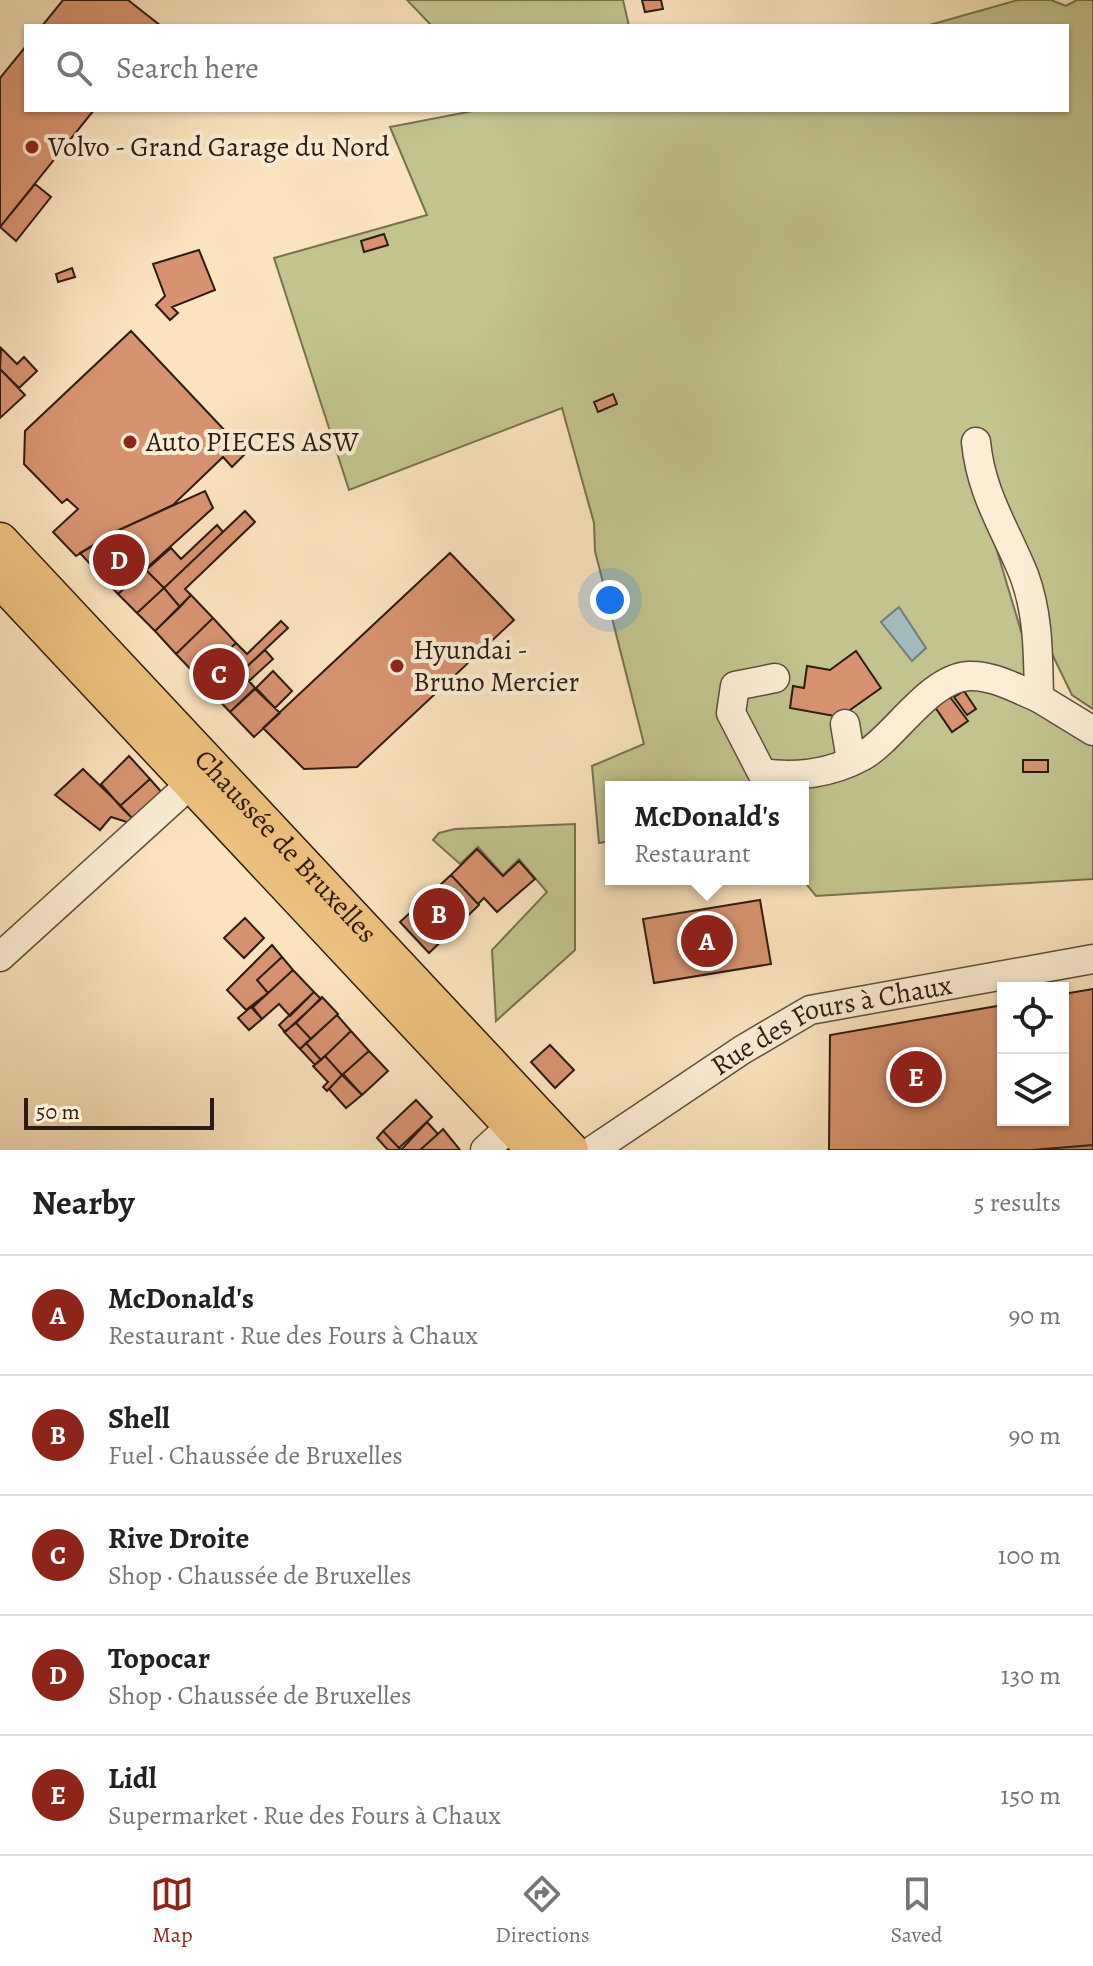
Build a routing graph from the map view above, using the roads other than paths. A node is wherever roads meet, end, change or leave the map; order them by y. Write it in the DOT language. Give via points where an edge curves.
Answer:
graph roads {
  1 [pos="976,442"];
  2 [pos="0,541"];
  3 [pos="0,579"];
  4 [pos="775,678"];
  5 [pos="1039,698"];
  6 [pos="845,724"];
  7 [pos="1093,731"];
  8 [pos="851,760"];
  9 [pos="201,775"];
  10 [pos="763,780"];
  11 [pos="0,957"];
  12 [pos="1093,959"];
  13 [pos="523,1138"];
  14 [pos="485,1150"];
  15 [pos="570,1150"];
  16 [pos="593,1150"];
  1 -- 5 [label="street" via="980,477 1025,578 1038,635"];
  2 -- 9 [label="main road, Chaussée de Bruxelles"];
  3 -- 9 [label="main road, Chaussée de Bruxelles"];
  4 -- 10 [label="street" via="735,686 731,713"];
  5 -- 7 [label="street"];
  5 -- 8 [label="street" via="992,679 967,676 940,687 863,756"];
  6 -- 8 [label="street"];
  8 -- 10 [label="street" via="796,778"];
  9 -- 11 [label="street"];
  9 -- 13 [label="main road, Chaussée de Bruxelles"];
  9 -- 15 [label="main road, Chaussée de Bruxelles"];
  12 -- 16 [label="street, Rue des Fours à Chaux" via="810,1010"];
  13 -- 14 [label="street"];
}
